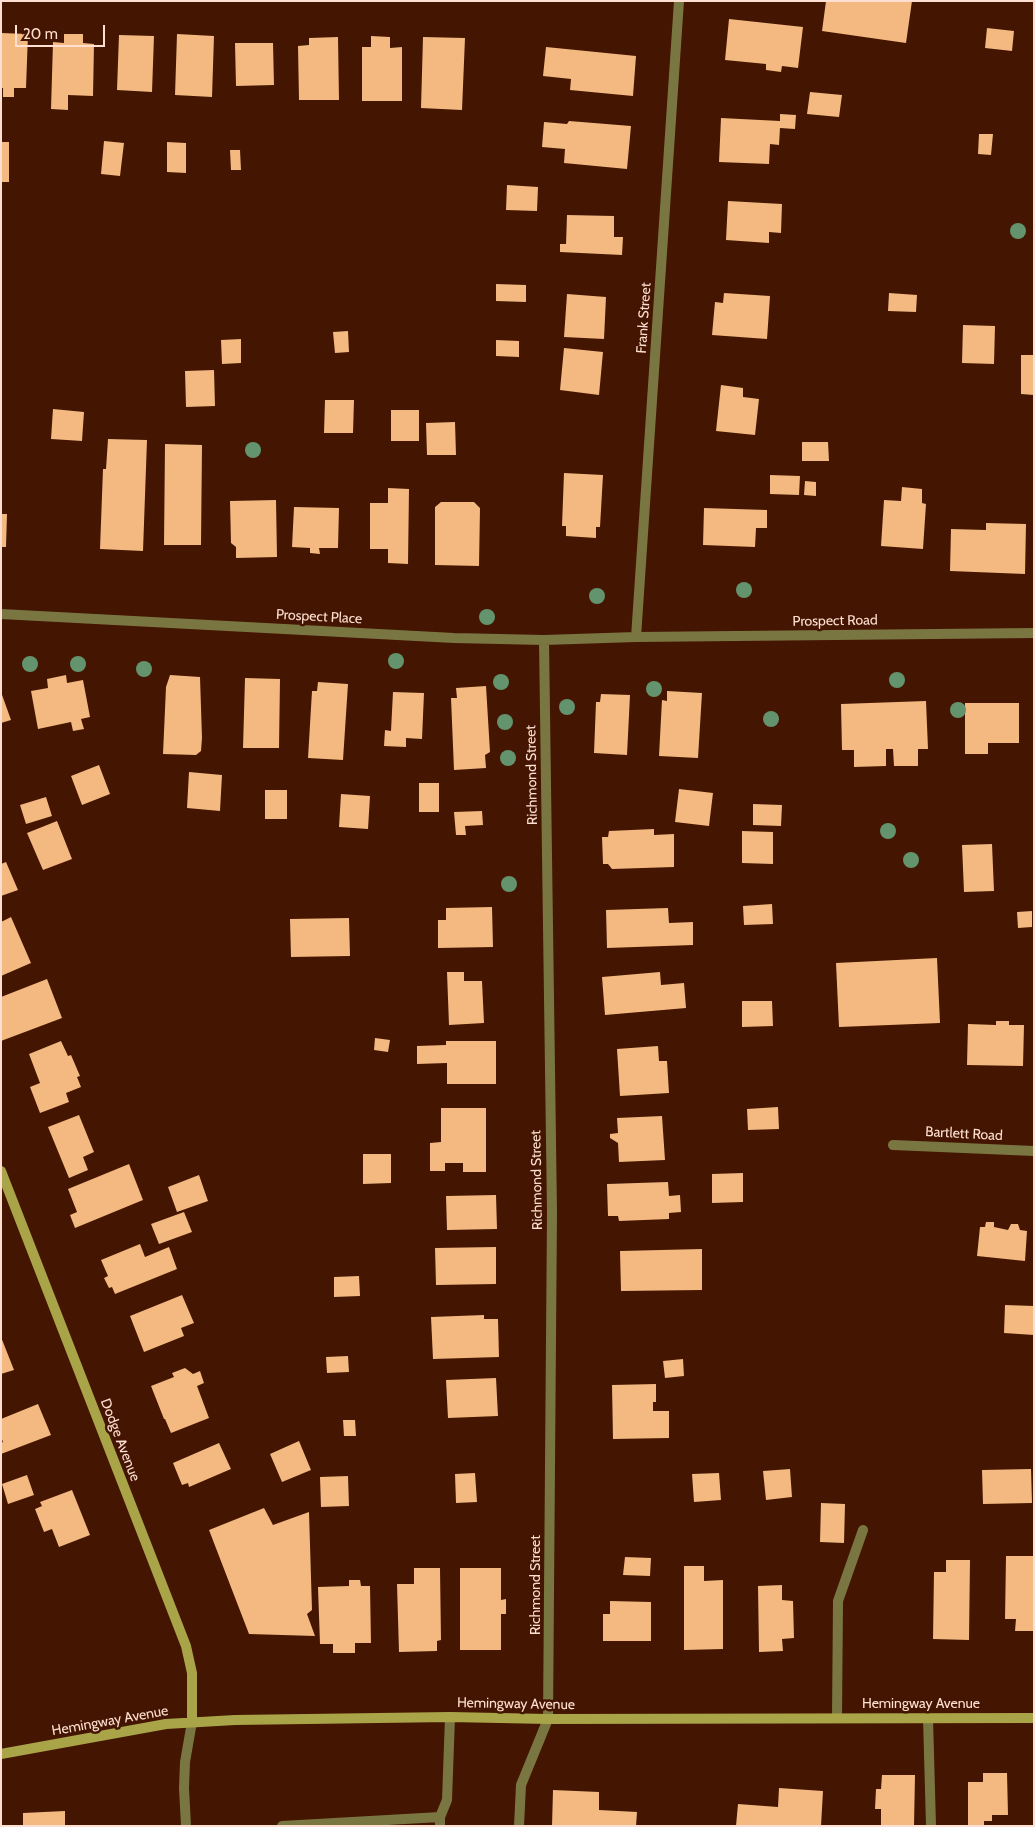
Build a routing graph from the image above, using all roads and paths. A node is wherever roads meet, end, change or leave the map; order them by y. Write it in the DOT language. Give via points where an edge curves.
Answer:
graph roads {
  1 [pos="679,1"];
  2 [pos="1,614"];
  3 [pos="1034,633"];
  4 [pos="636,637"];
  5 [pos="544,640"];
  6 [pos="893,1145"];
  7 [pos="1034,1151"];
  8 [pos="1,1171"];
  9 [pos="864,1530"];
  10 [pos="450,1717"];
  11 [pos="836,1718"];
  12 [pos="928,1718"];
  13 [pos="1034,1718"];
  14 [pos="548,1719"];
  15 [pos="192,1722"];
  16 [pos="1,1754"];
  17 [pos="440,1821"];
  18 [pos="186,1826"];
  19 [pos="282,1826"];
  20 [pos="519,1826"];
  21 [pos="931,1826"];
  1 -- 4 [label="street, Frank Street"];
  2 -- 5 [label="street, Prospect Place"];
  3 -- 4 [label="street, Prospect Road"];
  4 -- 5 [label="street, Prospect Place"];
  5 -- 14 [label="street, Richmond Street" via="552,1212"];
  6 -- 7 [label="street, Bartlett Road"];
  8 -- 15 [label="main road, Dodge Avenue" via="186,1646 192,1673"];
  9 -- 11 [label="street" via="838,1601"];
  10 -- 14 [label="main road, Hemingway Avenue"];
  10 -- 15 [label="main road, Hemingway Avenue"];
  10 -- 17 [label="street" via="447,1800"];
  11 -- 12 [label="main road, Hemingway Avenue"];
  11 -- 14 [label="main road, Hemingway Avenue"];
  12 -- 13 [label="main road, Hemingway Avenue"];
  12 -- 21 [label="street"];
  14 -- 20 [label="street" via="521,1785"];
  15 -- 16 [label="main road, Hemingway Avenue"];
  15 -- 18 [label="street" via="185,1762"];
  17 -- 19 [label="street"];
}
